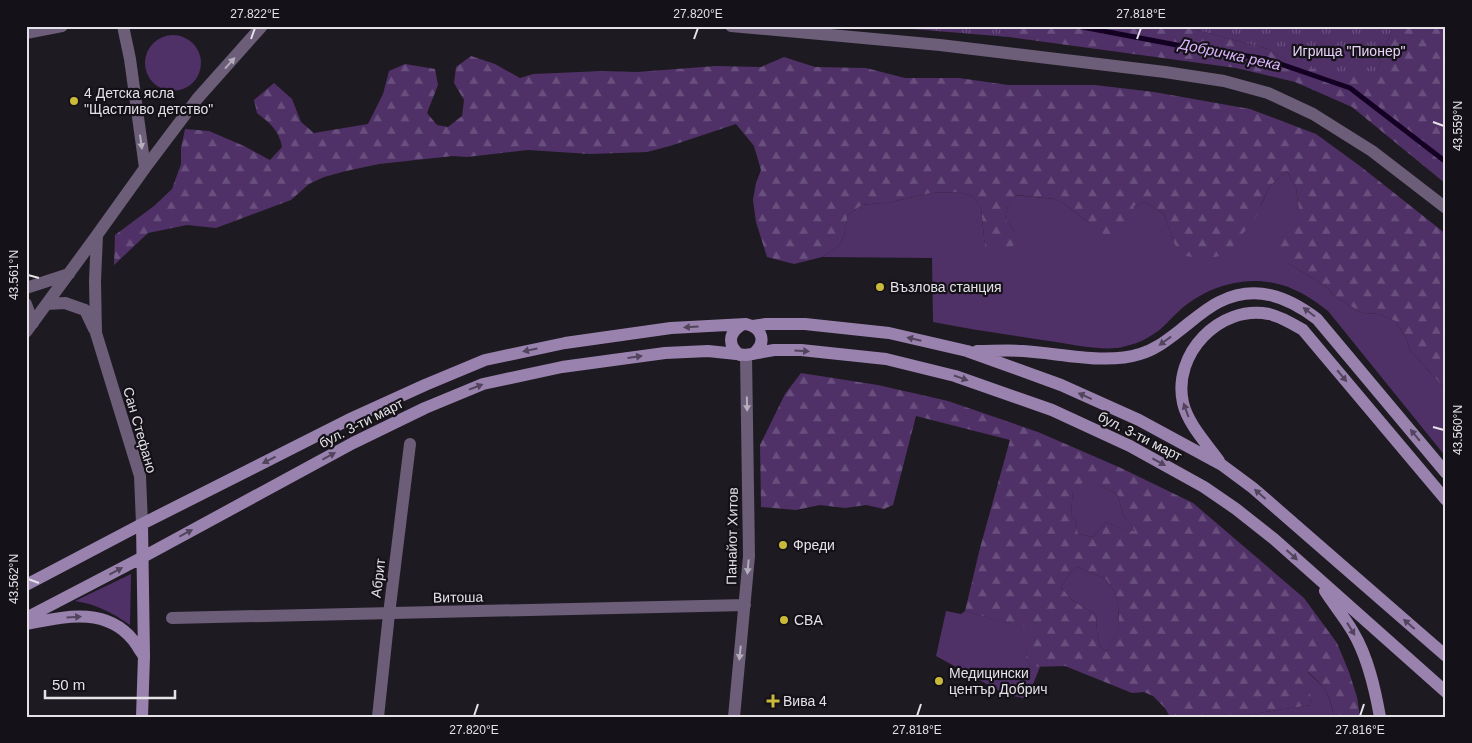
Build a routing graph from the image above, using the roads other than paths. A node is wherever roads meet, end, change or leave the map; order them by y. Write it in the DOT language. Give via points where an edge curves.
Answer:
graph roads {
  1 [pos="62,26"];
  2 [pos="123,26"];
  3 [pos="262,26"];
  4 [pos="731,26"];
  5 [pos="26,33"];
  6 [pos="145,168"];
  7 [pos="1446,208"];
  8 [pos="98,235"];
  9 [pos="69,274"];
  10 [pos="26,288"];
  11 [pos="26,304"];
  12 [pos="47,304"];
  13 [pos="740,326"];
  14 [pos="753,326"];
  15 [pos="30,328"];
  16 [pos="96,333"];
  17 [pos="967,351"];
  18 [pos="746,355"];
  19 [pos="410,444"];
  20 [pos="1222,465"];
  21 [pos="1446,473"];
  22 [pos="1446,500"];
  23 [pos="142,524"];
  24 [pos="143,557"];
  25 [pos="1313,575"];
  26 [pos="26,586"];
  27 [pos="745,605"];
  28 [pos="389,614"];
  29 [pos="26,618"];
  30 [pos="172,618"];
  31 [pos="26,624"];
  32 [pos="144,656"];
  33 [pos="1446,656"];
  34 [pos="1446,692"];
  35 [pos="382,716"];
  36 [pos="142,717"];
  37 [pos="734,717"];
  38 [pos="1380,717"];
  1 -- 5 [label="street"];
  2 -- 6 [label="street, one-way"];
  6 -- 3 [label="street, one-way" via="197,99"];
  4 -- 7 [label="street" via="940,44 1224,81 1268,93 1313,114 1372,151"];
  6 -- 8 [label="street"];
  8 -- 9 [label="street"];
  8 -- 16 [label="street, Сан Стефано"];
  9 -- 10 [label="street"];
  9 -- 12 [label="street"];
  11 -- 15 [label="street"];
  12 -- 15 [label="street"];
  12 -- 16 [label="street" via="65,304 85,310"];
  13 -- 14 [label="main road"];
  13 -- 18 [label="main road" via="730,336 730,344 734,350"];
  13 -- 23 [label="main road, бул. 3-ти март, one-way" via="671,328 565,343 486,360 348,420"];
  17 -- 14 [label="main road, бул. 3-ти март, one-way" via="889,333 805,324"];
  14 -- 18 [label="main road" via="758,330 761,344 758,350"];
  16 -- 23 [label="street, Сан Стефано" via="140,476"];
  20 -- 17 [label="main road, бул. 3-ти март, one-way" via="1139,420 1061,386"];
  21 -- 17 [label="main road, one-way" via="1317,318 1301,306 1277,296 1236,295 1218,302 1158,346 1140,354 1092,358 1022,351"];
  24 -- 18 [label="main road, бул. 3-ти март, one-way" via="353,442 484,384 562,367 665,353 708,351"];
  18 -- 25 [label="main road, бул. 3-ти март, one-way" via="801,350 886,359 955,376 1052,410 1130,446 1204,487 1274,539"];
  18 -- 27 [label="street, Панайот Хитов, one-way" via="749,556"];
  19 -- 28 [label="street, Абрит"];
  20 -- 22 [label="main road, one-way" via="1190,420 1183,403 1184,369 1191,351 1217,325 1233,316 1268,314 1303,330"];
  33 -- 20 [label="main road, бул. 3-ти март, one-way" via="1253,488"];
  23 -- 24 [label="main road, Сан Стефано"];
  23 -- 26 [label="main road, бул. 3-ти март"];
  29 -- 24 [label="main road, бул. 3-ти март, one-way"];
  24 -- 32 [label="main road, Сан Стефано"];
  25 -- 34 [label="main road, бул. 3-ти март"];
  25 -- 38 [label="main road, one-way" via="1354,633 1368,666"];
  27 -- 28 [label="street, Витоша"];
  27 -- 37 [label="street, Панайот Хитов, one-way"];
  28 -- 30 [label="street, Витоша"];
  28 -- 35 [label="street, Абрит"];
  31 -- 32 [label="main road, one-way" via="75,616 98,617 117,625"];
  32 -- 36 [label="main road, Сан Стефано"];
}
